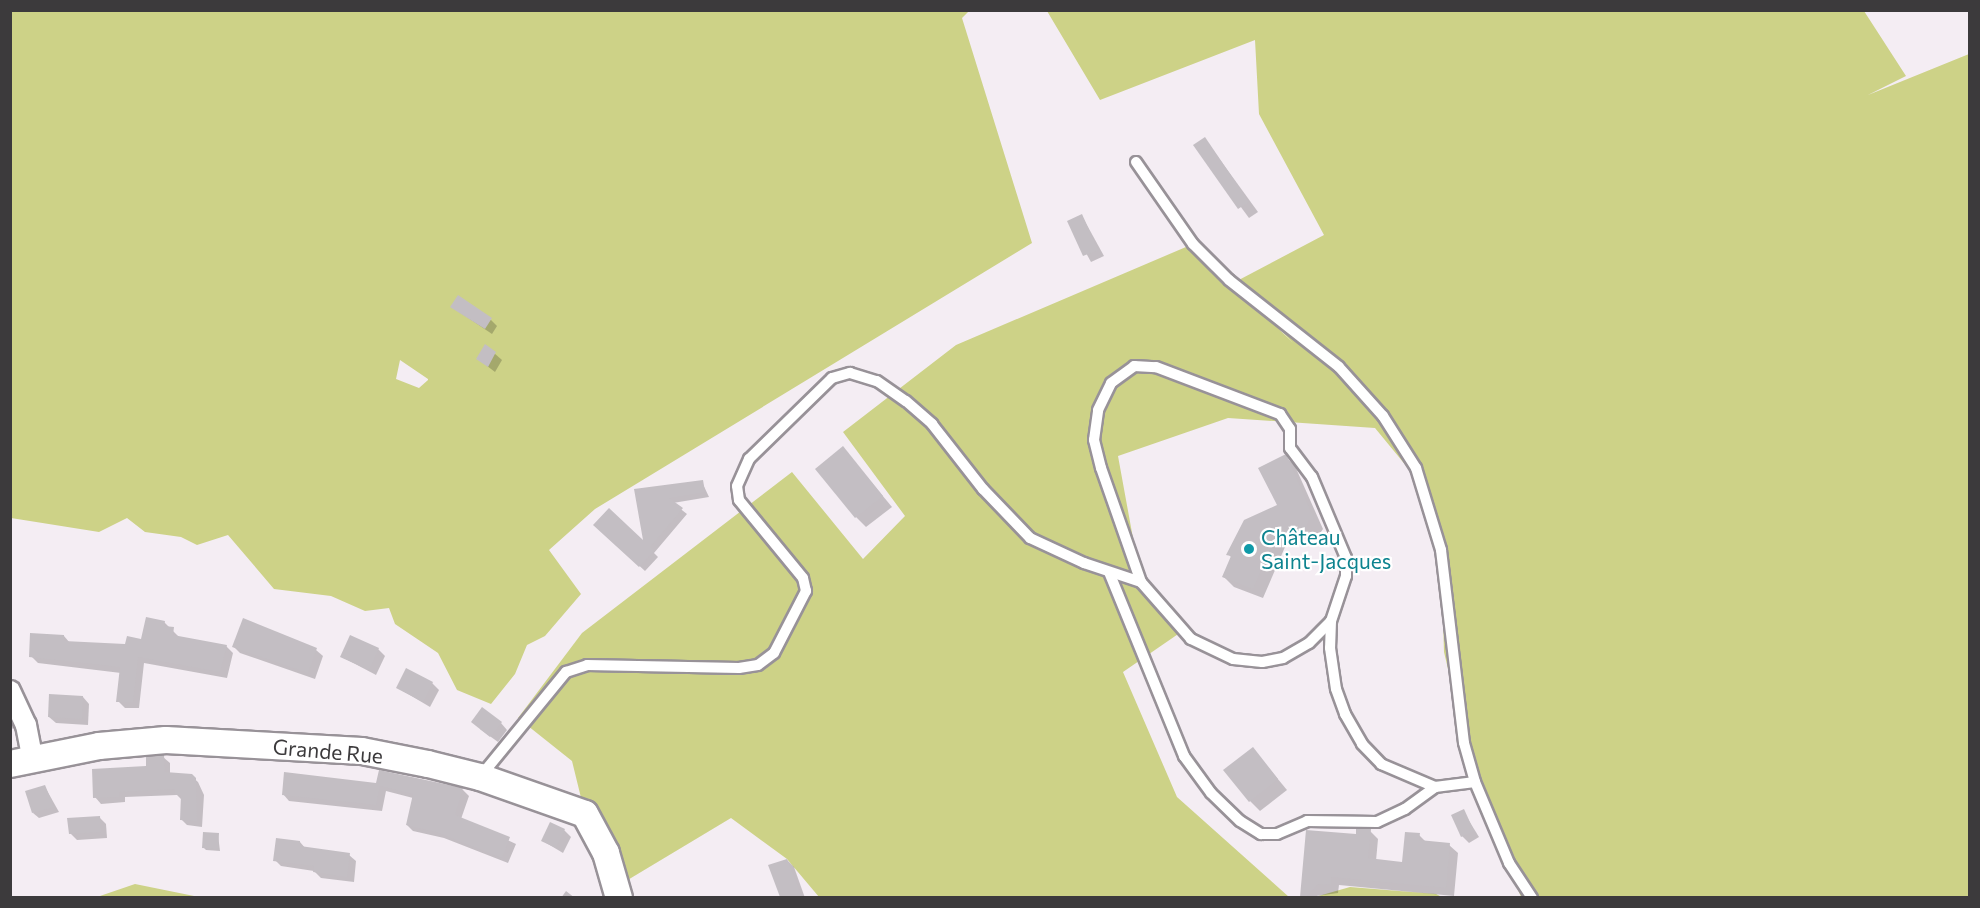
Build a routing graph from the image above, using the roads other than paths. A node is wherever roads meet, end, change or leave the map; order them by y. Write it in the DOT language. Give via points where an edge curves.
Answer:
graph roads {
  1 [pos="1136,162"];
  2 [pos="1109,572"];
  3 [pos="1141,582"];
  4 [pos="1331,621"];
  5 [pos="10,691"];
  6 [pos="21,760"];
  7 [pos="480,777"];
  8 [pos="1475,782"];
  9 [pos="1435,788"];
  10 [pos="619,897"];
  11 [pos="1532,897"];
  1 -- 8 [label="lane" via="1193,244 1229,280 1339,367 1383,416 1416,468 1441,549 1461,724"];
  2 -- 3 [label="lane"];
  2 -- 7 [label="lane" via="1030,538 983,489 932,424 878,381 850,373 832,378 749,459 737,486 739,500 803,578 806,591 774,653 758,665 739,668 587,665 566,672"];
  2 -- 9 [label="lane" via="1184,756 1211,793 1240,821 1262,834 1277,834 1307,821 1377,822"];
  3 -- 4 [label="lane" via="1191,639 1233,659 1262,662 1283,658 1309,643"];
  3 -- 4 [label="lane" via="1094,440 1098,410 1111,383 1134,366 1156,367 1280,414 1290,429 1290,448 1312,477 1346,558 1346,576"];
  4 -- 9 [label="lane" via="1336,689 1362,744 1381,764"];
  5 -- 6 [label="street" via="26,725"];
  6 -- 7 [label="street, Grande Rue" via="99,746 166,740 362,751"];
  7 -- 10 [label="street, Grande Rue" via="585,814 606,853"];
  8 -- 9 [label="lane"];
  8 -- 11 [label="lane" via="1509,863"];
}
